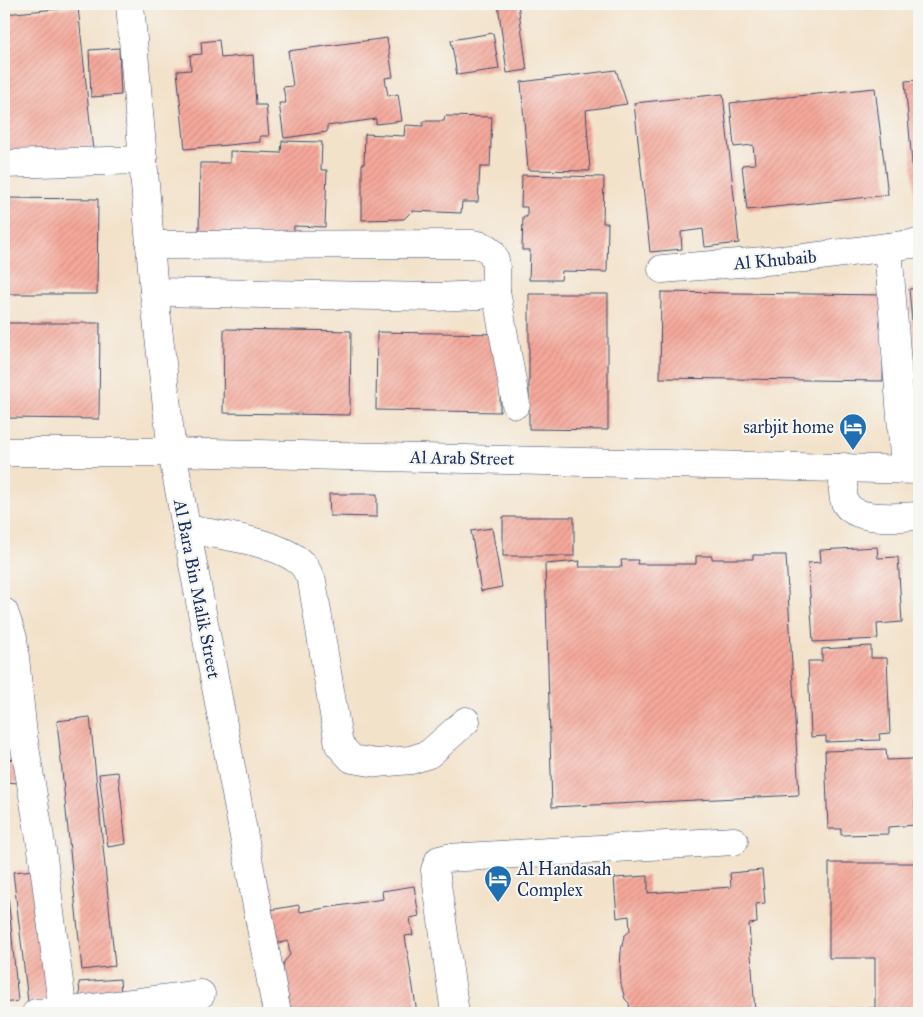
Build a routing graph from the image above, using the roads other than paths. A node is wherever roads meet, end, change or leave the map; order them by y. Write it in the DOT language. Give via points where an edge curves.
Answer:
graph roads {
  1 [pos="133,4"];
  2 [pos="143,160"];
  3 [pos="4,164"];
  4 [pos="919,244"];
  5 [pos="150,245"];
  6 [pos="888,247"];
  7 [pos="662,269"];
  8 [pos="496,291"];
  9 [pos="154,292"];
  10 [pos="516,404"];
  11 [pos="4,452"];
  12 [pos="172,452"];
  13 [pos="844,467"];
  14 [pos="912,469"];
  15 [pos="919,516"];
  16 [pos="186,529"];
  17 [pos="4,612"];
  18 [pos="466,721"];
  19 [pos="14,735"];
  20 [pos="734,841"];
  21 [pos="200,994"];
  22 [pos="36,1013"];
  23 [pos="63,1013"];
  24 [pos="277,1013"];
  25 [pos="455,1013"];
  1 -- 2 [label="street, Al Bara Bin Malik Street"];
  2 -- 3 [label="street"];
  2 -- 5 [label="street, Al Bara Bin Malik Street"];
  4 -- 6 [label="street, Al Khubaib"];
  5 -- 8 [label="street" via="481,245 494,255"];
  5 -- 9 [label="street, Al Bara Bin Malik Street"];
  6 -- 7 [label="street, Al Khubaib" via="804,258"];
  6 -- 14 [label="street"];
  8 -- 9 [label="street" via="436,297"];
  8 -- 10 [label="street"];
  9 -- 12 [label="street, Al Bara Bin Malik Street"];
  11 -- 12 [label="street, Al Arab Street"];
  12 -- 13 [label="street, Al Arab Street"];
  12 -- 16 [label="street, Al Bara Bin Malik Street"];
  13 -- 14 [label="street, Al Arab Street"];
  13 -- 15 [label="street" via="844,497 846,504 856,512 882,518"];
  16 -- 18 [label="street" via="255,542 289,554 303,565 312,581 339,745 352,759 378,763 411,760 430,754"];
  16 -- 24 [label="street, Al Bara Bin Malik Street"];
  17 -- 19 [label="street" via="12,638"];
  19 -- 23 [label="street" via="42,850"];
  20 -- 25 [label="street" via="439,860 436,870"];
  21 -- 23 [label="street"];
  22 -- 23 [label="street"];
}
